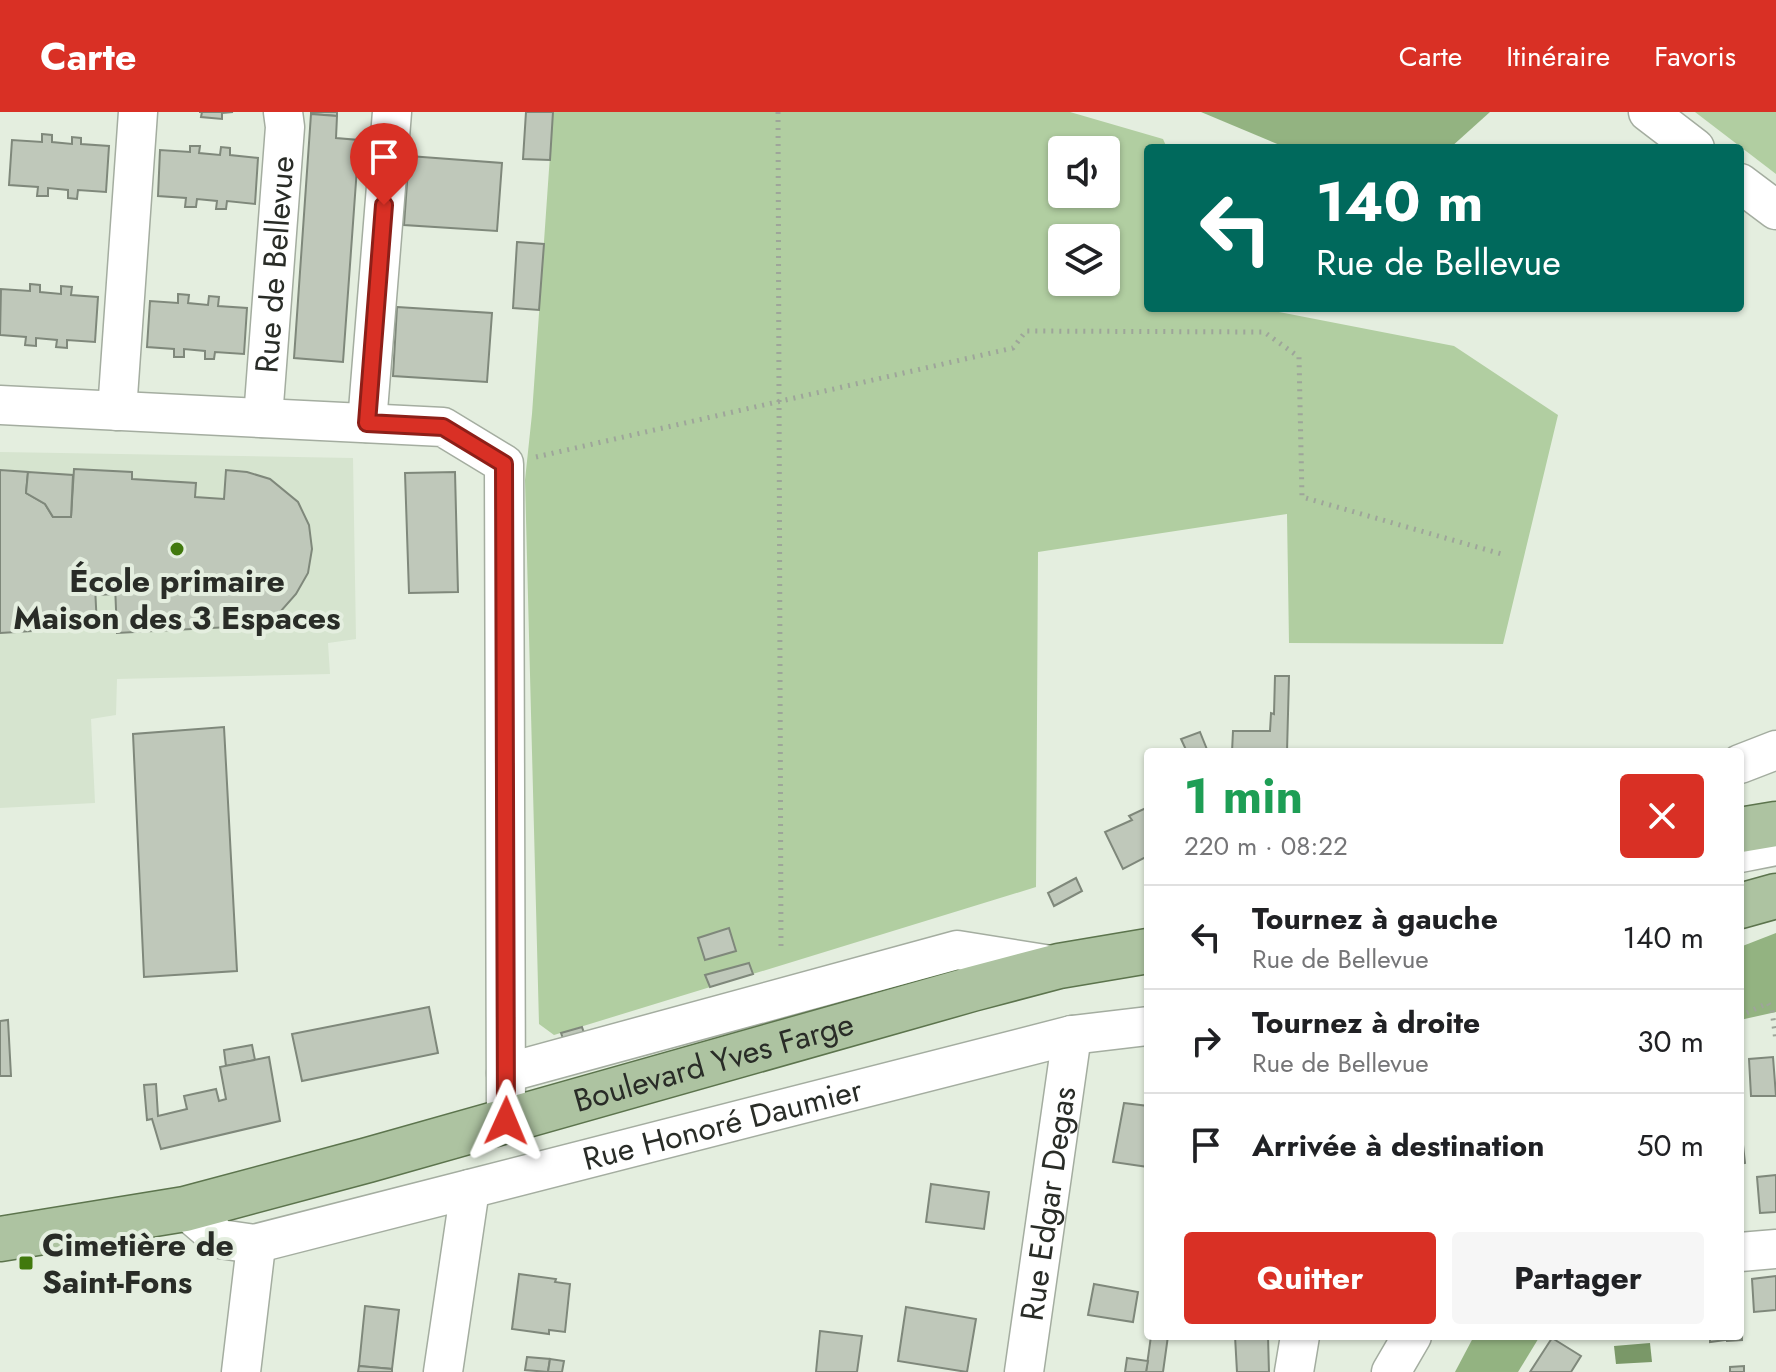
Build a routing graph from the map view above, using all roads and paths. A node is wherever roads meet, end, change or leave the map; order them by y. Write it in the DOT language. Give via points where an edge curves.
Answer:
graph roads {
  1 [pos="138,112"];
  2 [pos="283,112"];
  3 [pos="392,112"];
  4 [pos="778,112"];
  5 [pos="1648,112"];
  6 [pos="1690,144"];
  7 [pos="1744,186"];
  8 [pos="1776,210"];
  9 [pos="779,402"];
  10 [pos="0,405"];
  11 [pos="117,411"];
  12 [pos="263,418"];
  13 [pos="367,423"];
  14 [pos="504,464"];
  15 [pos="1505,555"];
  16 [pos="1776,750"];
  17 [pos="1744,762"];
  18 [pos="1776,824"];
  19 [pos="1744,829"];
  20 [pos="1776,846"];
  21 [pos="1744,852"];
  22 [pos="1776,896"];
  23 [pos="1744,905"];
  24 [pos="781,949"];
  25 [pos="1144,952"];
  26 [pos="1059,966"];
  27 [pos="1744,1014"];
  28 [pos="1144,1026"];
  29 [pos="1072,1035"];
  30 [pos="1776,1041"];
  31 [pos="506,1073"];
  32 [pos="506,1121"];
  33 [pos="470,1189"];
  34 [pos="185,1209"];
  35 [pos="0,1239"];
  36 [pos="254,1244"];
  37 [pos="1776,1249"];
  38 [pos="1744,1252"];
  39 [pos="1299,1340"];
  40 [pos="1397,1340"];
  41 [pos="1410,1340"];
  42 [pos="241,1372"];
  43 [pos="443,1372"];
  44 [pos="1024,1372"];
  45 [pos="1294,1372"];
  46 [pos="1384,1372"];
  47 [pos="1391,1372"];
  1 -- 11 [label="street"];
  2 -- 12 [label="street, Rue de Bellevue"];
  3 -- 13 [label="street"];
  4 -- 9 [label="path"];
  5 -- 6 [label="street"];
  7 -- 8 [label="street"];
  9 -- 14 [label="path"];
  9 -- 15 [label="path" via="1013,348 1026,331 1264,332 1299,357 1302,497"];
  9 -- 24 [label="path"];
  10 -- 11 [label="street, Rue de Bellevue"];
  11 -- 12 [label="street, Rue de Bellevue"];
  12 -- 13 [label="street, Rue de Bellevue"];
  13 -- 14 [label="street, Rue de Bellevue" via="443,427"];
  14 -- 31 [label="street"];
  16 -- 17 [label="street"];
  18 -- 19 [label="main road"];
  20 -- 21 [label="street"];
  22 -- 23 [label="main road"];
  25 -- 26 [label="main road, Boulevard Yves Farge"];
  26 -- 31 [label="street" via="957,950"];
  26 -- 32 [label="main road, Boulevard Yves Farge"];
  27 -- 30 [label="path" via="1768,1003"];
  28 -- 29 [label="street, Rue Honoré Daumier"];
  29 -- 33 [label="street, Rue Honoré Daumier"];
  29 -- 44 [label="street, Rue Edgar Degas"];
  31 -- 32 [label="street"];
  32 -- 34 [label="main road, Boulevard Yves Farge"];
  33 -- 36 [label="street, Rue Honoré Daumier"];
  33 -- 43 [label="street"];
  34 -- 35 [label="main road, Boulevard Yves Farge"];
  34 -- 36 [label="street, Rue Honoré Daumier" via="220,1239"];
  36 -- 42 [label="street"];
  37 -- 38 [label="street"];
  39 -- 45 [label="street"];
  40 -- 46 [label="street"];
  41 -- 47 [label="street"];
}
